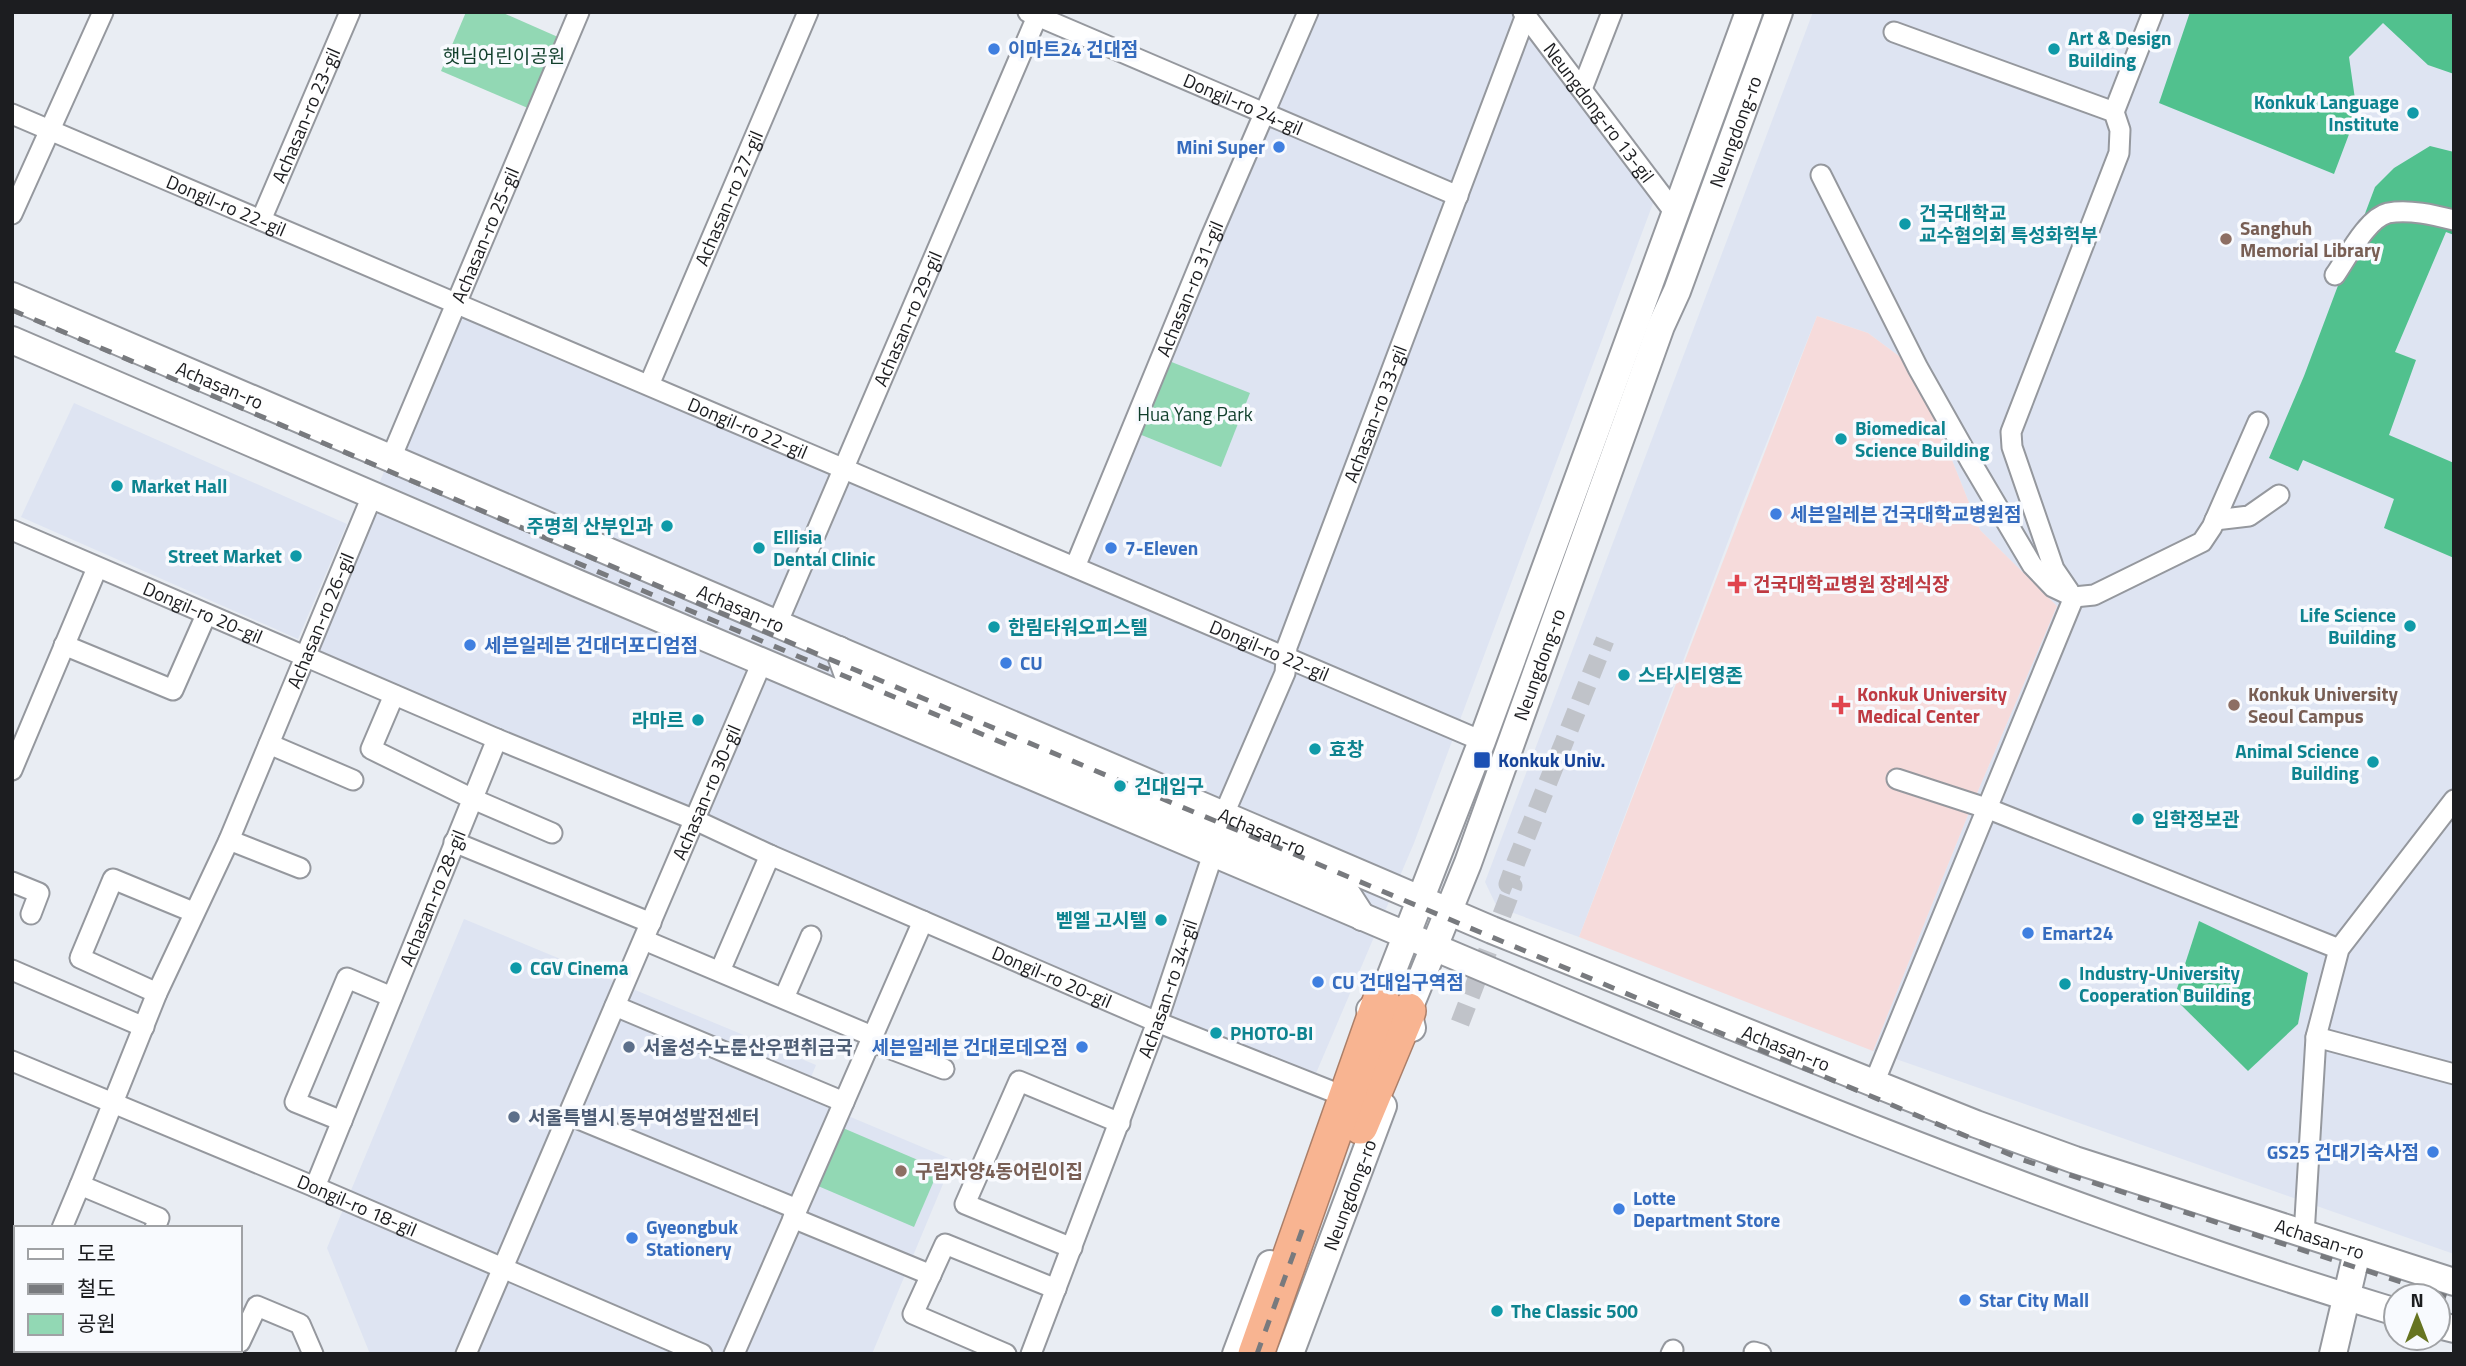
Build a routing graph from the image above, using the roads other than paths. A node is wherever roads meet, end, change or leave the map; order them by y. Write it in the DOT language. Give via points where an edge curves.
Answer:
graph roads {
  1 [pos="103,12"];
  2 [pos="350,12"];
  3 [pos="579,12"];
  4 [pos="808,12"];
  5 [pos="1308,12"];
  6 [pos="1612,12"];
  7 [pos="1749,12"];
  8 [pos="1779,12"];
  9 [pos="2153,12"];
  10 [pos="1525,13"];
  11 [pos="1035,14"];
  12 [pos="1894,32"];
  13 [pos="1582,89"];
  14 [pos="2113,112"];
  15 [pos="12,114"];
  16 [pos="1265,114"];
  17 [pos="50,130"];
  18 [pos="1821,175"];
  19 [pos="1458,196"];
  20 [pos="1675,213"];
  21 [pos="12,214"];
  22 [pos="2454,219"];
  23 [pos="261,220"];
  24 [pos="2335,275"];
  25 [pos="1650,285"];
  26 [pos="1677,291"];
  27 [pos="12,296"];
  28 [pos="456,303"];
  29 [pos="12,340"];
  30 [pos="649,386"];
  31 [pos="2258,422"];
  32 [pos="391,458"];
  33 [pos="843,468"];
  34 [pos="2279,495"];
  35 [pos="372,496"];
  36 [pos="2215,520"];
  37 [pos="12,530"];
  38 [pos="1075,567"];
  39 [pos="97,568"];
  40 [pos="2074,597"];
  41 [pos="206,615"];
  42 [pos="777,624"];
  43 [pos="64,645"];
  44 [pos="305,657"];
  45 [pos="1286,657"];
  46 [pos="762,662"];
  47 [pos="843,663"];
  48 [pos="824,688"];
  49 [pos="394,695"];
  50 [pos="498,739"];
  51 [pos="1482,741"];
  52 [pos="269,744"];
  53 [pos="12,770"];
  54 [pos="1897,779"];
  55 [pos="352,780"];
  56 [pos="473,799"];
  57 [pos="2454,800"];
  58 [pos="1989,808"];
  59 [pos="1224,814"];
  60 [pos="695,820"];
  61 [pos="552,833"];
  62 [pos="229,840"];
  63 [pos="454,842"];
  64 [pos="1213,854"];
  65 [pos="770,855"];
  66 [pos="300,868"];
  67 [pos="1374,880"];
  68 [pos="12,882"];
  69 [pos="1344,889"];
  70 [pos="1419,900"];
  71 [pos="194,912"];
  72 [pos="1449,912"];
  73 [pos="31,914"];
  74 [pos="1362,917"];
  75 [pos="923,921"];
  76 [pos="647,931"];
  77 [pos="811,936"];
  78 [pos="1406,936"];
  79 [pos="1435,947"];
  80 [pos="2339,949"];
  81 [pos="12,970"];
  82 [pos="720,971"];
  83 [pos="157,993"];
  84 [pos="392,997"];
  85 [pos="784,998"];
  86 [pos="1394,1005"];
  87 [pos="615,1006"];
  88 [pos="1157,1022"];
  89 [pos="144,1027"];
  90 [pos="2316,1037"];
  91 [pos="871,1038"];
  92 [pos="12,1061"];
  93 [pos="944,1069"];
  94 [pos="2454,1074"];
  95 [pos="1874,1083"];
  96 [pos="1336,1093"];
  97 [pos="844,1102"];
  98 [pos="113,1104"];
  99 [pos="569,1115"];
  100 [pos="342,1121"];
  101 [pos="1120,1123"];
  102 [pos="80,1185"];
  103 [pos="315,1187"];
  104 [pos="795,1213"];
  105 [pos="63,1226"];
  106 [pos="156,1226"];
  107 [pos="2304,1235"];
  108 [pos="1072,1248"];
  109 [pos="2357,1252"];
  110 [pos="503,1269"];
  111 [pos="931,1275"];
  112 [pos="2454,1282"];
  113 [pos="1056,1289"];
  114 [pos="2346,1297"];
  115 [pos="1281,1303"];
  116 [pos="2382,1308"];
  117 [pos="242,1338"];
  118 [pos="313,1354"];
  119 [pos="466,1354"];
  120 [pos="702,1354"];
  121 [pos="734,1354"];
  122 [pos="1006,1354"];
  123 [pos="1031,1354"];
  124 [pos="1236,1354"];
  125 [pos="1256,1354"];
  126 [pos="1269,1354"];
  127 [pos="1290,1354"];
  128 [pos="2333,1354"];
  1 -- 17 [label="street"];
  2 -- 23 [label="street, Achasan-ro 23-gil"];
  3 -- 28 [label="street, Achasan-ro 25-gil"];
  4 -- 30 [label="street, Achasan-ro 27-gil"];
  5 -- 16 [label="street, Achasan-ro 31-gil"];
  6 -- 13 [label="street"];
  7 -- 20 [label="main road, Neungdong-ro"];
  8 -- 26 [label="main road, Neungdong-ro"];
  9 -- 14 [label="street"];
  10 -- 13 [label="street, Neungdong-ro 13-gil"];
  10 -- 19 [label="street, Achasan-ro 33-gil"];
  11 -- 16 [label="street, Dongil-ro 24-gil"];
  11 -- 33 [label="street, Achasan-ro 29-gil"];
  12 -- 14 [label="street"];
  13 -- 20 [label="street, Neungdong-ro 13-gil"];
  14 -- 40 [label="street" via="2120,130 2119,153 2011,432 2012,447 2054,569"];
  15 -- 17 [label="street, Dongil-ro 22-gil"];
  16 -- 19 [label="street, Dongil-ro 24-gil"];
  16 -- 38 [label="street, Achasan-ro 31-gil"];
  17 -- 21 [label="street"];
  17 -- 23 [label="street, Dongil-ro 22-gil"];
  18 -- 40 [label="street" via="1918,368 2021,547 2053,587"];
  19 -- 45 [label="street, Achasan-ro 33-gil"];
  20 -- 25 [label="main road, Neungdong-ro"];
  22 -- 24 [label="street" via="2387,213 2361,236"];
  23 -- 28 [label="street, Dongil-ro 22-gil"];
  25 -- 26 [label="main road"];
  25 -- 51 [label="main road, Neungdong-ro"];
  26 -- 72 [label="main road, Neungdong-ro"];
  27 -- 32 [label="main road, Achasan-ro"];
  28 -- 30 [label="street, Dongil-ro 22-gil"];
  28 -- 32 [label="street, Achasan-ro 25-gil"];
  29 -- 35 [label="main road, Achasan-ro"];
  30 -- 33 [label="street, Dongil-ro 22-gil"];
  31 -- 36 [label="street"];
  32 -- 42 [label="main road, Achasan-ro"];
  33 -- 38 [label="street, Dongil-ro 22-gil"];
  33 -- 42 [label="street, Achasan-ro 29-gil"];
  34 -- 36 [label="street" via="2249,516"];
  35 -- 44 [label="street, Achasan-ro 26-gil"];
  35 -- 46 [label="main road, Achasan-ro"];
  36 -- 40 [label="street" via="2196,547 2106,590"];
  37 -- 39 [label="street, Dongil-ro 20-gil"];
  38 -- 45 [label="street, Dongil-ro 22-gil"];
  39 -- 41 [label="street, Dongil-ro 20-gil"];
  39 -- 43 [label="street"];
  40 -- 58 [label="street"];
  41 -- 43 [label="street" via="173,690"];
  41 -- 44 [label="street, Dongil-ro 20-gil"];
  42 -- 47 [label="main road, Achasan-ro"];
  43 -- 53 [label="street"];
  44 -- 49 [label="street, Dongil-ro 20-gil"];
  44 -- 52 [label="street, Achasan-ro 26-gil"];
  45 -- 51 [label="street, Dongil-ro 22-gil"];
  45 -- 59 [label="street, Achasan-ro 33-gil" via="1285,673"];
  46 -- 48 [label="main road, Achasan-ro"];
  46 -- 60 [label="street, Achasan-ro 30-gil"];
  47 -- 48 [label="main road"];
  47 -- 59 [label="main road, Achasan-ro"];
  47 -- 69 [label="main road"];
  48 -- 64 [label="main road, Achasan-ro"];
  49 -- 50 [label="street, Dongil-ro 20-gil"];
  49 -- 56 [label="street" via="371,749"];
  50 -- 56 [label="street, Achasan-ro 28-gil"];
  50 -- 60 [label="street, Dongil-ro 20-gil"];
  51 -- 70 [label="main road, Neungdong-ro"];
  52 -- 55 [label="street"];
  52 -- 62 [label="street, Achasan-ro 26-gil"];
  54 -- 58 [label="street"];
  56 -- 61 [label="street"];
  56 -- 63 [label="street, Achasan-ro 28-gil"];
  57 -- 80 [label="street"];
  58 -- 80 [label="street"];
  58 -- 95 [label="street"];
  59 -- 67 [label="main road, Achasan-ro"];
  60 -- 65 [label="street, Dongil-ro 20-gil"];
  60 -- 76 [label="street, Achasan-ro 30-gil"];
  62 -- 66 [label="street"];
  62 -- 71 [label="street, Achasan-ro 26-gil"];
  63 -- 76 [label="street"];
  63 -- 84 [label="street, Achasan-ro 28-gil"];
  64 -- 74 [label="main road, Achasan-ro"];
  64 -- 88 [label="street, Achasan-ro 34-gil"];
  65 -- 75 [label="street, Dongil-ro 20-gil"];
  65 -- 82 [label="street"];
  67 -- 69 [label="main road"];
  67 -- 70 [label="main road, Achasan-ro"];
  68 -- 73 [label="street" via="39,893"];
  69 -- 74 [label="main road"];
  70 -- 72 [label="main road, Achasan-ro"];
  70 -- 78 [label="main road, Neungdong-ro"];
  71 -- 83 [label="street, Achasan-ro 26-gil"];
  71 -- 83 [label="street" via="113,879 80,958"];
  72 -- 79 [label="main road, Neungdong-ro"];
  72 -- 95 [label="main road, Achasan-ro"];
  74 -- 78 [label="main road, Achasan-ro"];
  75 -- 88 [label="street, Dongil-ro 20-gil"];
  75 -- 91 [label="street"];
  76 -- 82 [label="street"];
  76 -- 87 [label="street, Achasan-ro 30-gil"];
  77 -- 85 [label="street"];
  78 -- 79 [label="main road, Achasan-ro"];
  78 -- 86 [label="main road, Neungdong-ro"];
  79 -- 86 [label="main road, Neungdong-ro"];
  79 -- 114 [label="main road, Achasan-ro" via="1853,1122 2104,1217"];
  80 -- 90 [label="street"];
  81 -- 89 [label="street"];
  82 -- 85 [label="street"];
  83 -- 89 [label="street, Achasan-ro 26-gil"];
  84 -- 100 [label="street, Achasan-ro 28-gil"];
  84 -- 100 [label="street" via="347,978 295,1102"];
  85 -- 91 [label="street"];
  86 -- 96 [label="main road, Neungdong-ro" via="1365,1015"];
  86 -- 115 [label="highway"];
  86 -- 127 [label="main road, Neungdong-ro" via="1412,1028"];
  87 -- 97 [label="street"];
  87 -- 99 [label="street, Achasan-ro 30-gil"];
  88 -- 96 [label="street, Dongil-ro 20-gil"];
  88 -- 101 [label="street, Achasan-ro 34-gil"];
  89 -- 98 [label="street, Achasan-ro 26-gil"];
  90 -- 94 [label="street"];
  90 -- 107 [label="street"];
  91 -- 93 [label="street"];
  91 -- 97 [label="street"];
  92 -- 98 [label="street, Dongil-ro 18-gil"];
  95 -- 107 [label="main road, Achasan-ro" via="2063,1156"];
  96 -- 124 [label="main road, Neungdong-ro"];
  97 -- 104 [label="street"];
  98 -- 102 [label="street, Achasan-ro 26-gil"];
  98 -- 103 [label="street, Dongil-ro 18-gil"];
  99 -- 104 [label="street"];
  99 -- 110 [label="street, Achasan-ro 30-gil"];
  100 -- 103 [label="street, Achasan-ro 28-gil"];
  101 -- 108 [label="street, Achasan-ro 34-gil"];
  101 -- 108 [label="street" via="1019,1081 965,1204"];
  102 -- 105 [label="street, Achasan-ro 26-gil"];
  102 -- 106 [label="street" via="159,1218"];
  103 -- 110 [label="street, Dongil-ro 18-gil"];
  104 -- 111 [label="street"];
  104 -- 121 [label="street"];
  107 -- 109 [label="main road, Achasan-ro"];
  108 -- 113 [label="street, Achasan-ro 34-gil"];
  109 -- 112 [label="main road, Achasan-ro"];
  109 -- 114 [label="main road"];
  110 -- 119 [label="street, Achasan-ro 30-gil"];
  110 -- 120 [label="street, Dongil-ro 18-gil"];
  111 -- 113 [label="street" via="945,1244"];
  111 -- 122 [label="street" via="913,1314"];
  113 -- 123 [label="street, Achasan-ro 34-gil"];
  114 -- 116 [label="main road, Achasan-ro"];
  114 -- 128 [label="main road"];
  115 -- 125 [label="highway"];
  115 -- 126 [label="highway"];
  117 -- 118 [label="street" via="257,1306 300,1324"];
}
